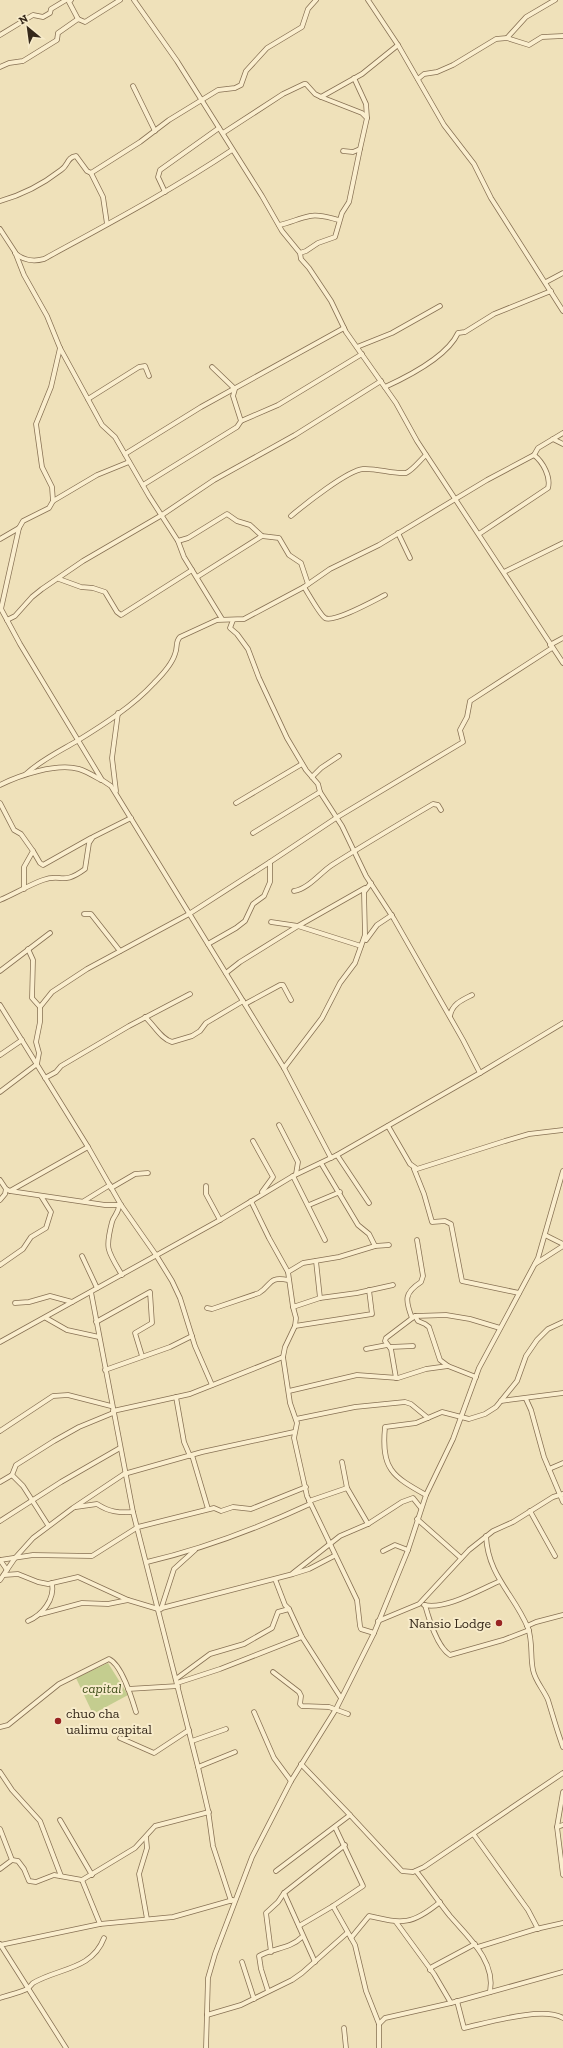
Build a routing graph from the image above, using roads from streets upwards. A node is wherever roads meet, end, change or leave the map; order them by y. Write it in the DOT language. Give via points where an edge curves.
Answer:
graph roads {
  1 [pos="66,0"];
  2 [pos="71,0"];
  3 [pos="120,0"];
  4 [pos="134,0"];
  5 [pos="316,0"];
  6 [pos="368,0"];
  7 [pos="555,0"];
  8 [pos="78,20"];
  9 [pos="0,35"];
  10 [pos="563,36"];
  11 [pos="507,38"];
  12 [pos="398,45"];
  13 [pos="0,67"];
  14 [pos="354,78"];
  15 [pos="418,79"];
  16 [pos="133,86"];
  17 [pos="320,97"];
  18 [pos="202,101"];
  19 [pos="367,118"];
  20 [pos="219,128"];
  21 [pos="155,131"];
  22 [pos="223,133"];
  23 [pos="360,149"];
  24 [pos="232,150"];
  25 [pos="343,151"];
  26 [pos="91,172"];
  27 [pos="165,192"];
  28 [pos="0,201"];
  29 [pos="339,220"];
  30 [pos="107,224"];
  31 [pos="279,225"];
  32 [pos="0,228"];
  33 [pos="15,252"];
  34 [pos="300,253"];
  35 [pos="563,273"];
  36 [pos="546,282"];
  37 [pos="551,291"];
  38 [pos="440,306"];
  39 [pos="563,311"];
  40 [pos="344,328"];
  41 [pos="357,347"];
  42 [pos="60,348"];
  43 [pos="362,354"];
  44 [pos="212,367"];
  45 [pos="149,376"];
  46 [pos="381,381"];
  47 [pos="385,387"];
  48 [pos="235,389"];
  49 [pos="88,399"];
  50 [pos="241,421"];
  51 [pos="563,433"];
  52 [pos="553,439"];
  53 [pos="563,444"];
  54 [pos="125,454"];
  55 [pos="426,455"];
  56 [pos="534,455"];
  57 [pos="129,462"];
  58 [pos="143,485"];
  59 [pos="53,500"];
  60 [pos="456,500"];
  61 [pos="162,515"];
  62 [pos="290,516"];
  63 [pos="19,528"];
  64 [pos="398,533"];
  65 [pos="479,534"];
  66 [pos="262,536"];
  67 [pos="0,539"];
  68 [pos="178,541"];
  69 [pos="563,543"];
  70 [pos="410,558"];
  71 [pos="192,570"];
  72 [pos="504,572"];
  73 [pos="197,577"];
  74 [pos="59,579"];
  75 [pos="306,586"];
  76 [pos="385,595"];
  77 [pos="0,609"];
  78 [pos="7,620"];
  79 [pos="222,620"];
  80 [pos="233,620"];
  81 [pos="563,638"];
  82 [pos="551,646"];
  83 [pos="563,663"];
  84 [pos="118,713"];
  85 [pos="78,740"];
  86 [pos="339,756"];
  87 [pos="302,764"];
  88 [pos="26,774"];
  89 [pos="312,777"];
  90 [pos="102,780"];
  91 [pos="0,785"];
  92 [pos="320,792"];
  93 [pos="116,795"];
  94 [pos="0,803"];
  95 [pos="236,803"];
  96 [pos="441,810"];
  97 [pos="130,818"];
  98 [pos="336,818"];
  99 [pos="253,833"];
  100 [pos="93,837"];
  101 [pos="33,851"];
  102 [pos="355,852"];
  103 [pos="270,862"];
  104 [pos="371,883"];
  105 [pos="366,887"];
  106 [pos="24,889"];
  107 [pos="294,891"];
  108 [pos="0,900"];
  109 [pos="84,914"];
  110 [pos="189,914"];
  111 [pos="392,915"];
  112 [pos="271,922"];
  113 [pos="298,926"];
  114 [pos="50,933"];
  115 [pos="364,942"];
  116 [pos="208,944"];
  117 [pos="361,946"];
  118 [pos="28,950"];
  119 [pos="120,951"];
  120 [pos="0,971"];
  121 [pos="226,973"];
  122 [pos="190,994"];
  123 [pos="472,995"];
  124 [pos="291,1000"];
  125 [pos="244,1002"];
  126 [pos="0,1005"];
  127 [pos="40,1007"];
  128 [pos="450,1016"];
  129 [pos="145,1017"];
  130 [pos="563,1022"];
  131 [pos="22,1040"];
  132 [pos="0,1055"];
  133 [pos="37,1064"];
  134 [pos="284,1068"];
  135 [pos="480,1073"];
  136 [pos="45,1078"];
  137 [pos="0,1092"];
  138 [pos="280,1125"];
  139 [pos="388,1126"];
  140 [pos="563,1130"];
  141 [pos="253,1142"];
  142 [pos="88,1147"];
  143 [pos="337,1155"];
  144 [pos="331,1158"];
  145 [pos="321,1163"];
  146 [pos="414,1169"];
  147 [pos="563,1171"];
  148 [pos="148,1173"];
  149 [pos="295,1175"];
  150 [pos="0,1180"];
  151 [pos="110,1186"];
  152 [pos="206,1186"];
  153 [pos="8,1190"];
  154 [pos="340,1192"];
  155 [pos="40,1196"];
  156 [pos="258,1197"];
  157 [pos="0,1200"];
  158 [pos="84,1201"];
  159 [pos="251,1201"];
  160 [pos="369,1203"];
  161 [pos="120,1205"];
  162 [pos="309,1205"];
  163 [pos="220,1220"];
  164 [pos="545,1235"];
  165 [pos="325,1240"];
  166 [pos="417,1240"];
  167 [pos="389,1245"];
  168 [pos="563,1245"];
  169 [pos="375,1246"];
  170 [pos="156,1255"];
  171 [pos="82,1256"];
  172 [pos="316,1261"];
  173 [pos="534,1264"];
  174 [pos="0,1265"];
  175 [pos="288,1272"];
  176 [pos="122,1275"];
  177 [pos="288,1280"];
  178 [pos="394,1285"];
  179 [pos="97,1288"];
  180 [pos="369,1290"];
  181 [pos="90,1292"];
  182 [pos="519,1293"];
  183 [pos="320,1298"];
  184 [pos="72,1302"];
  185 [pos="15,1303"];
  186 [pos="293,1307"];
  187 [pos="207,1308"];
  188 [pos="414,1317"];
  189 [pos="46,1318"];
  190 [pos="96,1322"];
  191 [pos="563,1322"];
  192 [pos="295,1326"];
  193 [pos="500,1328"];
  194 [pos="192,1336"];
  195 [pos="99,1337"];
  196 [pos="0,1342"];
  197 [pos="388,1346"];
  198 [pos="413,1346"];
  199 [pos="366,1349"];
  200 [pos="142,1356"];
  201 [pos="283,1357"];
  202 [pos="448,1366"];
  203 [pos="105,1370"];
  204 [pos="476,1377"];
  205 [pos="396,1378"];
  206 [pos="212,1385"];
  207 [pos="289,1391"];
  208 [pos="563,1393"];
  209 [pos="176,1397"];
  210 [pos="526,1399"];
  211 [pos="501,1402"];
  212 [pos="111,1406"];
  213 [pos="113,1412"];
  214 [pos="461,1417"];
  215 [pos="428,1418"];
  216 [pos="296,1419"];
  217 [pos="0,1431"];
  218 [pos="294,1432"];
  219 [pos="120,1448"];
  220 [pos="191,1456"];
  221 [pos="342,1462"];
  222 [pos="563,1463"];
  223 [pos="549,1469"];
  224 [pos="124,1474"];
  225 [pos="12,1475"];
  226 [pos="0,1482"];
  227 [pos="306,1487"];
  228 [pos="347,1488"];
  229 [pos="561,1494"];
  230 [pos="426,1495"];
  231 [pos="32,1500"];
  232 [pos="563,1502"];
  233 [pos="309,1503"];
  234 [pos="73,1508"];
  235 [pos="421,1508"];
  236 [pos="208,1510"];
  237 [pos="530,1511"];
  238 [pos="133,1512"];
  239 [pos="417,1518"];
  240 [pos="0,1521"];
  241 [pos="368,1524"];
  242 [pos="48,1525"];
  243 [pos="138,1527"];
  244 [pos="486,1536"];
  245 [pos="329,1545"];
  246 [pos="197,1548"];
  247 [pos="21,1550"];
  248 [pos="408,1550"];
  249 [pos="382,1551"];
  250 [pos="33,1555"];
  251 [pos="334,1556"];
  252 [pos="555,1556"];
  253 [pos="15,1558"];
  254 [pos="461,1558"];
  255 [pos="0,1560"];
  256 [pos="147,1562"];
  257 [pos="8,1569"];
  258 [pos="18,1574"];
  259 [pos="292,1574"];
  260 [pos="4,1575"];
  261 [pos="275,1579"];
  262 [pos="0,1580"];
  263 [pos="500,1581"];
  264 [pos="52,1583"];
  265 [pos="128,1600"];
  266 [pos="419,1604"];
  267 [pos="425,1605"];
  268 [pos="160,1608"];
  269 [pos="289,1609"];
  270 [pos="41,1614"];
  271 [pos="563,1615"];
  272 [pos="28,1621"];
  273 [pos="378,1621"];
  274 [pos="528,1628"];
  275 [pos="374,1633"];
  276 [pos="302,1637"];
  277 [pos="273,1672"];
  278 [pos="177,1683"];
  279 [pos="128,1689"];
  280 [pos="341,1698"];
  281 [pos="336,1709"];
  282 [pos="136,1712"];
  283 [pos="254,1712"];
  284 [pos="348,1714"];
  285 [pos="1,1725"];
  286 [pos="226,1729"];
  287 [pos="189,1730"];
  288 [pos="120,1738"];
  289 [pos="192,1741"];
  290 [pos="563,1746"];
  291 [pos="235,1752"];
  292 [pos="301,1764"];
  293 [pos="198,1767"];
  294 [pos="0,1772"];
  295 [pos="563,1773"];
  296 [pos="290,1780"];
  297 [pos="563,1792"];
  298 [pos="209,1812"];
  299 [pos="350,1815"];
  300 [pos="60,1820"];
  301 [pos="563,1825"];
  302 [pos="335,1827"];
  303 [pos="557,1827"];
  304 [pos="0,1829"];
  305 [pos="474,1835"];
  306 [pos="146,1838"];
  307 [pos="345,1845"];
  308 [pos="12,1860"];
  309 [pos="562,1865"];
  310 [pos="0,1869"];
  311 [pos="276,1871"];
  312 [pos="416,1871"];
  313 [pos="92,1875"];
  314 [pos="563,1875"];
  315 [pos="61,1876"];
  316 [pos="82,1880"];
  317 [pos="284,1893"];
  318 [pos="236,1898"];
  319 [pos="231,1901"];
  320 [pos="440,1902"];
  321 [pos="333,1906"];
  322 [pos="147,1919"];
  323 [pos="396,1922"];
  324 [pos="100,1924"];
  325 [pos="563,1924"];
  326 [pos="299,1926"];
  327 [pos="538,1929"];
  328 [pos="347,1933"];
  329 [pos="302,1937"];
  330 [pos="104,1938"];
  331 [pos="351,1938"];
  332 [pos="0,1945"];
  333 [pos="477,1946"];
  334 [pos="272,1952"];
  335 [pos="242,1962"];
  336 [pos="315,1962"];
  337 [pos="430,1970"];
  338 [pos="563,1972"];
  339 [pos="28,1989"];
  340 [pos="268,1991"];
  341 [pos="490,1992"];
  342 [pos="0,1998"];
  343 [pos="254,2000"];
  344 [pos="457,2001"];
  345 [pos="451,2003"];
  346 [pos="207,2014"];
  347 [pos="375,2016"];
  348 [pos="385,2018"];
  349 [pos="563,2018"];
  350 [pos="380,2024"];
  351 [pos="344,2028"];
  352 [pos="66,2048"];
  353 [pos="206,2048"];
  354 [pos="346,2048"];
  355 [pos="378,2048"];
  1 -- 9 [label="street" via="45,16 33,15"];
  2 -- 8 [label="street" via="69,2"];
  3 -- 8 [label="street" via="85,22"];
  4 -- 18 [label="street"];
  5 -- 18 [label="street" via="308,10 302,27 267,48 246,71 241,85 218,90"];
  6 -- 12 [label="street"];
  7 -- 11 [label="street" via="526,17"];
  8 -- 13 [label="street" via="58,33 58,40 25,60"];
  10 -- 11 [label="street" via="542,37 529,45"];
  11 -- 15 [label="street" via="496,39 453,65 424,74"];
  12 -- 14 [label="street"];
  12 -- 15 [label="street"];
  14 -- 17 [label="street"];
  14 -- 19 [label="street" via="366,104"];
  15 -- 36 [label="street" via="444,125 474,164 491,198"];
  16 -- 21 [label="street"];
  17 -- 19 [label="street" via="362,113"];
  17 -- 22 [label="street" via="304,84 283,94"];
  18 -- 20 [label="street"];
  18 -- 21 [label="street"];
  19 -- 23 [label="street"];
  20 -- 22 [label="street"];
  20 -- 27 [label="street" via="160,170 158,177"];
  21 -- 26 [label="street"];
  22 -- 24 [label="street"];
  23 -- 25 [label="street" via="353,152"];
  23 -- 29 [label="street" via="349,202"];
  24 -- 27 [label="street"];
  24 -- 31 [label="street"];
  26 -- 28 [label="street" via="85,169 79,158 72,157 63,169 36,187"];
  26 -- 30 [label="street" via="101,192"];
  27 -- 30 [label="street"];
  29 -- 31 [label="street" via="311,216"];
  29 -- 34 [label="street" via="334,238"];
  30 -- 33 [label="street" via="44,259 22,259"];
  31 -- 34 [label="street"];
  32 -- 33 [label="street"];
  33 -- 42 [label="street"];
  34 -- 40 [label="street"];
  35 -- 36 [label="street"];
  36 -- 37 [label="street"];
  37 -- 39 [label="street"];
  37 -- 47 [label="street" via="494,314 465,332 458,333 452,344 430,363"];
  38 -- 41 [label="street" via="392,333"];
  40 -- 41 [label="street"];
  40 -- 48 [label="street"];
  41 -- 43 [label="street"];
  42 -- 49 [label="street"];
  42 -- 59 [label="street" via="51,387 36,424 42,467 52,487"];
  43 -- 46 [label="street"];
  43 -- 50 [label="street" via="278,405"];
  44 -- 48 [label="street"];
  45 -- 49 [label="street" via="145,366 138,367"];
  46 -- 47 [label="street"];
  46 -- 61 [label="street" via="295,435 214,480"];
  47 -- 55 [label="street"];
  48 -- 50 [label="street" via="233,396"];
  48 -- 54 [label="street"];
  49 -- 54 [label="street" via="103,427 115,437"];
  50 -- 58 [label="street" via="237,427"];
  51 -- 52 [label="street"];
  52 -- 53 [label="street"];
  52 -- 56 [label="street" via="538,448"];
  54 -- 57 [label="street"];
  55 -- 60 [label="street"];
  55 -- 62 [label="street" via="406,473 363,469 356,472"];
  56 -- 60 [label="street"];
  56 -- 65 [label="street" via="540,460 550,481 548,488"];
  57 -- 58 [label="street"];
  57 -- 59 [label="street" via="97,475"];
  58 -- 61 [label="street"];
  59 -- 63 [label="street" via="49,508 23,522"];
  60 -- 64 [label="street"];
  60 -- 65 [label="street"];
  61 -- 68 [label="street"];
  61 -- 74 [label="street" via="88,558"];
  63 -- 67 [label="street"];
  63 -- 77 [label="street"];
  64 -- 70 [label="street"];
  64 -- 75 [label="street" via="374,548 330,569"];
  65 -- 72 [label="street"];
  66 -- 68 [label="street" via="250,525 237,521 227,514 188,538"];
  66 -- 73 [label="street"];
  66 -- 75 [label="street" via="279,538 289,555 301,564"];
  68 -- 71 [label="street"];
  69 -- 72 [label="street"];
  71 -- 73 [label="street"];
  71 -- 74 [label="street" via="121,615 104,592"];
  72 -- 82 [label="street"];
  73 -- 79 [label="street"];
  74 -- 78 [label="street" via="42,588 15,616"];
  75 -- 76 [label="street" via="321,614 328,618 335,618 361,608"];
  75 -- 80 [label="street" via="244,619"];
  77 -- 78 [label="street"];
  78 -- 85 [label="street"];
  79 -- 80 [label="street"];
  79 -- 84 [label="street" via="180,636 176,654 170,664 154,683"];
  80 -- 87 [label="street" via="230,628 248,649 278,718"];
  81 -- 82 [label="street"];
  82 -- 83 [label="street"];
  82 -- 98 [label="street" via="470,701 467,718 460,730 463,742"];
  84 -- 85 [label="street"];
  84 -- 93 [label="street" via="112,758"];
  85 -- 88 [label="street" via="42,761"];
  85 -- 90 [label="street"];
  86 -- 89 [label="street"];
  87 -- 89 [label="street"];
  87 -- 95 [label="street"];
  88 -- 90 [label="street" via="71,768"];
  88 -- 91 [label="street"];
  89 -- 92 [label="street"];
  90 -- 93 [label="street" via="110,784"];
  92 -- 98 [label="street"];
  92 -- 99 [label="street"];
  93 -- 97 [label="street"];
  94 -- 101 [label="street" via="14,830 21,834"];
  96 -- 102 [label="street" via="438,805 433,804"];
  97 -- 100 [label="street"];
  97 -- 110 [label="street"];
  98 -- 102 [label="street"];
  98 -- 103 [label="street"];
  100 -- 101 [label="street" via="48,863 40,863"];
  100 -- 106 [label="street" via="89,843 85,868 75,876 44,880"];
  101 -- 106 [label="street" via="24,867"];
  102 -- 104 [label="street"];
  102 -- 107 [label="street" via="320,873 305,887"];
  103 -- 110 [label="street"];
  103 -- 116 [label="street" via="270,882 264,896 254,904 241,924"];
  104 -- 105 [label="street"];
  104 -- 111 [label="street"];
  105 -- 113 [label="street"];
  105 -- 115 [label="street" via="363,896 366,926"];
  106 -- 108 [label="street"];
  109 -- 119 [label="street" via="90,913"];
  110 -- 116 [label="street"];
  110 -- 119 [label="street"];
  111 -- 115 [label="street" via="377,925"];
  111 -- 128 [label="street"];
  112 -- 113 [label="street"];
  113 -- 117 [label="street"];
  113 -- 121 [label="street"];
  114 -- 118 [label="street"];
  115 -- 117 [label="street"];
  116 -- 121 [label="street"];
  117 -- 134 [label="street" via="355,963 340,982 322,1018"];
  118 -- 120 [label="street"];
  118 -- 127 [label="street" via="33,960 32,998"];
  119 -- 127 [label="street" via="52,992"];
  121 -- 125 [label="street"];
  122 -- 129 [label="street"];
  123 -- 128 [label="street" via="455,1005"];
  124 -- 125 [label="street" via="283,985 280,985"];
  125 -- 129 [label="street" via="206,1022 200,1031 192,1036 172,1042 162,1036"];
  125 -- 134 [label="street"];
  126 -- 131 [label="street"];
  127 -- 133 [label="street" via="36,1042 39,1053"];
  128 -- 135 [label="street"];
  129 -- 136 [label="street"];
  130 -- 135 [label="street"];
  131 -- 132 [label="street"];
  131 -- 133 [label="street"];
  133 -- 136 [label="street"];
  133 -- 137 [label="street"];
  134 -- 144 [label="street"];
  135 -- 139 [label="street"];
  136 -- 142 [label="street"];
  138 -- 149 [label="street" via="298,1162"];
  139 -- 143 [label="street"];
  139 -- 146 [label="street"];
  140 -- 146 [label="street" via="529,1134"];
  141 -- 156 [label="street" via="273,1177"];
  142 -- 151 [label="street"];
  142 -- 153 [label="street"];
  143 -- 144 [label="street"];
  143 -- 160 [label="street"];
  144 -- 145 [label="street"];
  145 -- 149 [label="street"];
  145 -- 154 [label="street"];
  146 -- 182 [label="street" via="432,1222 445,1221 451,1224 462,1281"];
  147 -- 164 [label="street"];
  148 -- 151 [label="street" via="136,1174"];
  149 -- 156 [label="street"];
  149 -- 162 [label="street"];
  150 -- 153 [label="street"];
  151 -- 158 [label="street"];
  151 -- 161 [label="street"];
  152 -- 163 [label="street" via="206,1194"];
  153 -- 155 [label="street"];
  153 -- 157 [label="street"];
  154 -- 162 [label="street"];
  154 -- 169 [label="street" via="358,1225 370,1234"];
  155 -- 158 [label="street"];
  155 -- 174 [label="street" via="50,1212 46,1228 31,1237 23,1249"];
  156 -- 159 [label="street"];
  158 -- 161 [label="street"];
  159 -- 163 [label="street"];
  159 -- 175 [label="street"];
  161 -- 170 [label="street"];
  161 -- 176 [label="street" via="112,1221 107,1242 113,1261"];
  162 -- 165 [label="street"];
  163 -- 170 [label="street"];
  164 -- 168 [label="street"];
  164 -- 173 [label="street"];
  166 -- 188 [label="street" via="423,1276 421,1282 411,1290 407,1302"];
  167 -- 169 [label="street"];
  168 -- 173 [label="street"];
  169 -- 172 [label="street" via="342,1257"];
  170 -- 176 [label="street"];
  170 -- 194 [label="street" via="180,1298"];
  171 -- 179 [label="street"];
  172 -- 175 [label="street" via="304,1263"];
  172 -- 183 [label="street"];
  173 -- 182 [label="street"];
  175 -- 177 [label="street"];
  176 -- 179 [label="street"];
  177 -- 186 [label="street"];
  177 -- 187 [label="street" via="279,1278 271,1281 259,1293 212,1309"];
  178 -- 180 [label="street"];
  179 -- 181 [label="street"];
  180 -- 183 [label="street"];
  180 -- 192 [label="street" via="372,1314"];
  181 -- 184 [label="street"];
  181 -- 190 [label="street"];
  182 -- 193 [label="street"];
  183 -- 186 [label="street"];
  184 -- 185 [label="street" via="50,1296"];
  184 -- 189 [label="street"];
  186 -- 192 [label="street"];
  188 -- 193 [label="street" via="446,1315"];
  188 -- 197 [label="street" via="388,1335 385,1341"];
  188 -- 202 [label="street" via="429,1327 438,1359"];
  189 -- 195 [label="street" via="67,1330"];
  189 -- 196 [label="street"];
  190 -- 195 [label="street"];
  190 -- 200 [label="street" via="150,1292 152,1323 135,1333"];
  191 -- 211 [label="street" via="548,1330 533,1345 521,1375"];
  192 -- 201 [label="street"];
  193 -- 204 [label="street" via="484,1356"];
  194 -- 200 [label="street" via="170,1347"];
  194 -- 206 [label="street"];
  195 -- 203 [label="street"];
  197 -- 198 [label="street"];
  197 -- 199 [label="street"];
  197 -- 205 [label="street"];
  200 -- 203 [label="street"];
  201 -- 206 [label="street"];
  201 -- 207 [label="street"];
  202 -- 204 [label="street"];
  202 -- 205 [label="street" via="426,1369"];
  203 -- 212 [label="street"];
  204 -- 214 [label="street"];
  205 -- 207 [label="street" via="357,1375"];
  206 -- 209 [label="street"];
  207 -- 216 [label="street"];
  208 -- 210 [label="street"];
  209 -- 213 [label="street"];
  209 -- 220 [label="street" via="184,1442"];
  210 -- 211 [label="street"];
  210 -- 223 [label="street"];
  211 -- 214 [label="street" via="491,1411 473,1419"];
  212 -- 213 [label="street"];
  212 -- 217 [label="street" via="68,1395 54,1396"];
  213 -- 219 [label="street"];
  213 -- 225 [label="street" via="48,1444 16,1465"];
  214 -- 215 [label="street" via="442,1412"];
  214 -- 230 [label="street" via="446,1456"];
  215 -- 216 [label="street" via="405,1402 356,1406"];
  215 -- 230 [label="street" via="409,1425 385,1427 387,1456 393,1474"];
  216 -- 218 [label="street" via="297,1426"];
  218 -- 220 [label="street"];
  218 -- 227 [label="street"];
  219 -- 224 [label="street"];
  219 -- 231 [label="street"];
  220 -- 224 [label="street"];
  220 -- 236 [label="street"];
  221 -- 228 [label="street"];
  222 -- 223 [label="street"];
  223 -- 229 [label="street"];
  224 -- 234 [label="street"];
  224 -- 238 [label="street"];
  225 -- 226 [label="street"];
  225 -- 231 [label="street"];
  227 -- 233 [label="street"];
  227 -- 236 [label="street" via="251,1509 238,1507 221,1511 217,1508"];
  228 -- 233 [label="street"];
  228 -- 241 [label="street"];
  229 -- 232 [label="street"];
  229 -- 237 [label="street"];
  230 -- 235 [label="street"];
  231 -- 240 [label="street"];
  231 -- 242 [label="street"];
  233 -- 245 [label="street"];
  233 -- 246 [label="street" via="238,1534"];
  234 -- 238 [label="street" via="94,1503 118,1513"];
  234 -- 242 [label="street"];
  235 -- 239 [label="street"];
  235 -- 241 [label="street" via="413,1498 402,1502"];
  236 -- 243 [label="street"];
  237 -- 244 [label="street"];
  237 -- 252 [label="street"];
  238 -- 243 [label="street"];
  239 -- 248 [label="street"];
  239 -- 254 [label="street"];
  241 -- 245 [label="street" via="340,1536"];
  242 -- 247 [label="street"];
  243 -- 250 [label="street" via="92,1556"];
  243 -- 256 [label="street"];
  244 -- 254 [label="street"];
  244 -- 263 [label="street" via="489,1560"];
  245 -- 251 [label="street"];
  245 -- 259 [label="street"];
  246 -- 256 [label="street"];
  246 -- 268 [label="street" via="174,1569"];
  247 -- 250 [label="street"];
  247 -- 253 [label="street"];
  248 -- 249 [label="street" via="395,1545"];
  248 -- 273 [label="street"];
  250 -- 253 [label="street"];
  251 -- 259 [label="street"];
  251 -- 275 [label="street" via="357,1600 360,1626"];
  253 -- 255 [label="street"];
  253 -- 257 [label="street"];
  254 -- 266 [label="street"];
  255 -- 257 [label="street"];
  256 -- 268 [label="street"];
  257 -- 258 [label="street"];
  257 -- 260 [label="street"];
  258 -- 260 [label="street"];
  258 -- 264 [label="street" via="38,1582"];
  259 -- 261 [label="street"];
  260 -- 262 [label="street"];
  261 -- 268 [label="street"];
  261 -- 269 [label="street"];
  263 -- 267 [label="street" via="445,1604"];
  263 -- 274 [label="street" via="521,1612"];
  264 -- 265 [label="street" via="78,1577"];
  264 -- 270 [label="street" via="52,1592"];
  265 -- 268 [label="street"];
  265 -- 270 [label="street" via="108,1604 82,1603"];
  266 -- 267 [label="street"];
  266 -- 273 [label="street"];
  267 -- 274 [label="street" via="440,1643 450,1655 503,1640"];
  268 -- 278 [label="street" via="159,1615"];
  269 -- 276 [label="street"];
  269 -- 278 [label="street" via="278,1612 272,1628 244,1644 210,1654"];
  270 -- 272 [label="street"];
  271 -- 274 [label="street" via="536,1622"];
  273 -- 275 [label="street"];
  274 -- 290 [label="street" via="533,1671 548,1701"];
  275 -- 280 [label="street"];
  276 -- 278 [label="street" via="225,1668"];
  276 -- 280 [label="street"];
  277 -- 281 [label="street" via="299,1692 302,1706"];
  278 -- 279 [label="street"];
  278 -- 287 [label="street"];
  279 -- 282 [label="street"];
  279 -- 285 [label="street" via="115,1663 109,1659 64,1681 8,1725"];
  280 -- 281 [label="street"];
  281 -- 284 [label="street"];
  281 -- 292 [label="street"];
  283 -- 296 [label="street" via="274,1758"];
  286 -- 289 [label="street"];
  287 -- 288 [label="street" via="154,1753"];
  287 -- 289 [label="street"];
  289 -- 293 [label="street"];
  291 -- 293 [label="street"];
  292 -- 296 [label="street"];
  292 -- 299 [label="street"];
  293 -- 298 [label="street"];
  294 -- 315 [label="street" via="12,1790 40,1821"];
  295 -- 305 [label="street"];
  296 -- 318 [label="street" via="258,1843"];
  297 -- 303 [label="street"];
  298 -- 306 [label="street" via="158,1825"];
  298 -- 319 [label="street" via="213,1846"];
  299 -- 302 [label="street"];
  299 -- 312 [label="street" via="402,1871"];
  300 -- 313 [label="street"];
  301 -- 303 [label="street"];
  302 -- 307 [label="street"];
  302 -- 311 [label="street"];
  303 -- 309 [label="street"];
  304 -- 308 [label="street"];
  305 -- 312 [label="street"];
  305 -- 327 [label="street" via="528,1910"];
  306 -- 313 [label="street" via="135,1848"];
  306 -- 322 [label="street" via="148,1846 139,1874"];
  307 -- 317 [label="street"];
  307 -- 321 [label="street" via="363,1886"];
  308 -- 310 [label="street"];
  308 -- 315 [label="street" via="18,1861 28,1881 36,1882 54,1875"];
  309 -- 314 [label="street"];
  312 -- 320 [label="street"];
  313 -- 316 [label="street"];
  315 -- 316 [label="street"];
  316 -- 324 [label="street"];
  317 -- 326 [label="street"];
  317 -- 334 [label="street" via="266,1913"];
  318 -- 319 [label="street"];
  318 -- 346 [label="street" via="208,1978"];
  319 -- 322 [label="street" via="173,1917"];
  320 -- 323 [label="street" via="418,1918"];
  320 -- 333 [label="street"];
  321 -- 326 [label="street"];
  321 -- 328 [label="street"];
  322 -- 324 [label="street"];
  323 -- 331 [label="street" via="369,1916"];
  323 -- 337 [label="street"];
  324 -- 332 [label="street"];
  325 -- 327 [label="street"];
  326 -- 329 [label="street"];
  327 -- 333 [label="street"];
  328 -- 331 [label="street"];
  328 -- 336 [label="street"];
  329 -- 334 [label="street"];
  329 -- 336 [label="street"];
  330 -- 339 [label="street" via="91,1957 70,1969 33,1983"];
  331 -- 347 [label="street" via="359,1957 366,1991"];
  332 -- 339 [label="street"];
  333 -- 337 [label="street"];
  333 -- 341 [label="street" via="487,1968"];
  334 -- 340 [label="street" via="258,1958"];
  335 -- 343 [label="street"];
  336 -- 340 [label="street" via="297,1976"];
  337 -- 345 [label="street"];
  338 -- 341 [label="street"];
  339 -- 342 [label="street"];
  339 -- 352 [label="street"];
  340 -- 343 [label="street"];
  341 -- 344 [label="street"];
  343 -- 346 [label="street"];
  344 -- 345 [label="street"];
  344 -- 349 [label="street" via="464,2028 519,2016 551,2014"];
  345 -- 348 [label="street"];
  346 -- 353 [label="street"];
  347 -- 348 [label="street"];
  347 -- 350 [label="street"];
  348 -- 350 [label="street"];
  350 -- 355 [label="street"];
  351 -- 354 [label="street"];
}
